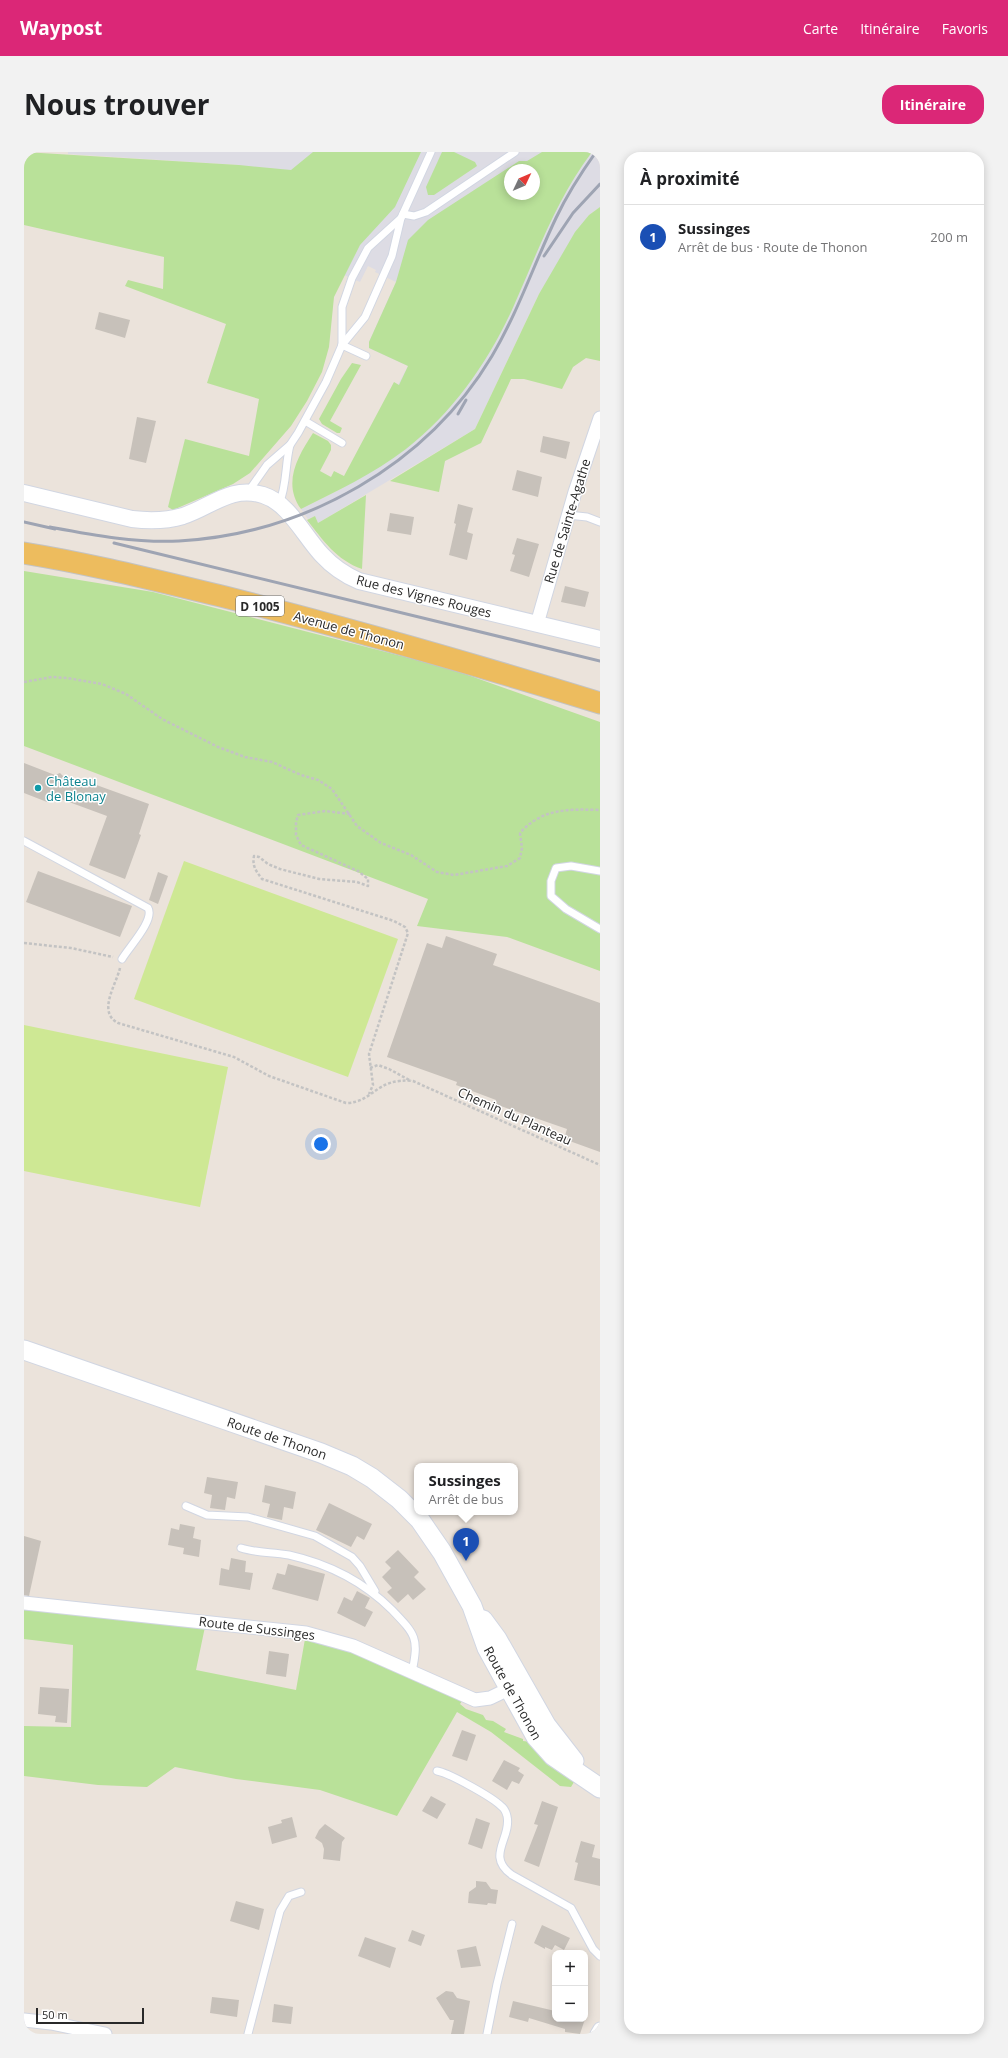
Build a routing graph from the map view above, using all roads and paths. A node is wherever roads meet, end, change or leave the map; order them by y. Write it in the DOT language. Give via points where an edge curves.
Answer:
graph roads {
  1 [pos="431,152"];
  2 [pos="515,152"];
  3 [pos="402,216"];
  4 [pos="342,345"];
  5 [pos="366,356"];
  6 [pos="600,418"];
  7 [pos="305,421"];
  8 [pos="342,442"];
  9 [pos="290,445"];
  10 [pos="248,492"];
  11 [pos="24,493"];
  12 [pos="279,504"];
  13 [pos="568,515"];
  14 [pos="600,522"];
  15 [pos="24,553"];
  16 [pos="539,617"];
  17 [pos="600,639"];
  18 [pos="24,682"];
  19 [pos="600,703"];
  20 [pos="600,810"];
  21 [pos="350,814"];
  22 [pos="24,841"];
  23 [pos="600,871"];
  24 [pos="600,929"];
  25 [pos="24,943"];
  26 [pos="122,959"];
  27 [pos="370,1068"];
  28 [pos="412,1081"];
  29 [pos="369,1095"];
  30 [pos="600,1164"];
  31 [pos="24,1350"];
  32 [pos="186,1506"];
  33 [pos="414,1514"];
  34 [pos="415,1515"];
  35 [pos="240,1548"];
  36 [pos="378,1596"];
  37 [pos="24,1603"];
  38 [pos="412,1672"];
  39 [pos="515,1685"];
  40 [pos="437,1771"];
  41 [pos="595,1784"];
  42 [pos="301,1892"];
  43 [pos="512,1924"];
  44 [pos="600,1956"];
  45 [pos="24,2020"];
  46 [pos="600,2029"];
  47 [pos="105,2034"];
  48 [pos="248,2034"];
  49 [pos="487,2034"];
  50 [pos="596,2034"];
  1 -- 3 [label="lane"];
  2 -- 3 [label="lane" via="426,212"];
  3 -- 4 [label="lane" via="384,276 364,317"];
  3 -- 4 [label="lane" via="368,248 352,278 342,307"];
  4 -- 5 [label="lane"];
  4 -- 7 [label="lane"];
  6 -- 13 [label="street, Rue de Sainte-Agathe"];
  7 -- 8 [label="lane"];
  7 -- 9 [label="lane"];
  9 -- 10 [label="lane" via="267,465"];
  9 -- 12 [label="lane"];
  10 -- 11 [label="street, Rue des Vignes Rouges" via="229,494 174,518 147,521"];
  10 -- 12 [label="street, Rue des Vignes Rouges" via="264,495"];
  12 -- 16 [label="street, Rue des Vignes Rouges" via="327,561 342,573 359,581"];
  13 -- 14 [label="lane" via="587,517"];
  13 -- 16 [label="street, Rue de Sainte-Agathe"];
  15 -- 19 [label="main road, Avenue de Thonon / D 1005" via="158,581 334,625"];
  16 -- 17 [label="street, Rue des Vignes Rouges"];
  18 -- 21 [label="path" via="52,677 102,684 126,694 162,719 218,747 272,762 318,780 332,789"];
  20 -- 21 [label="path" via="566,810 542,815 529,823 520,833 520,858 507,866 454,875 437,872 411,855 381,843 357,826"];
  21 -- 27 [label="path" via="325,811 298,815 296,835 301,845 358,871 368,879 368,886 357,882 319,879 280,869 268,864 259,856 254,856 253,862 255,871 262,879 394,921 405,927 408,933 369,1054"];
  22 -- 26 [label="lane" via="148,908 149,920"];
  23 -- 24 [label="lane" via="571,866 556,868 551,881 551,896 566,909"];
  25 -- 26 [label="path" via="71,948"];
  26 -- 29 [label="path" via="108,1008 110,1017 118,1023 234,1057 269,1076 340,1102 358,1102"];
  27 -- 28 [label="path, Chemin du Planteau" via="378,1065"];
  27 -- 29 [label="path" via="373,1085"];
  28 -- 29 [label="path" via="394,1081"];
  28 -- 30 [label="path, Chemin du Planteau"];
  31 -- 33 [label="main road, Route de Thonon" via="322,1453 362,1472 399,1499"];
  32 -- 36 [label="lane" via="207,1515 248,1517 315,1536 352,1557"];
  34 -- 39 [label="main road, Route de Thonon" via="442,1552 472,1606 487,1648"];
  35 -- 36 [label="lane" via="288,1555 318,1563 359,1582"];
  36 -- 38 [label="lane" via="407,1626 413,1636 416,1647"];
  37 -- 38 [label="street, Route de Sussinges" via="306,1633 353,1646"];
  38 -- 39 [label="street, Route de Sussinges" via="475,1700 490,1698"];
  39 -- 41 [label="main road, Route de Thonon" via="536,1737 562,1763"];
  40 -- 44 [label="lane" via="449,1775 502,1806 508,1821 500,1851 504,1867 512,1875 571,1908 593,1949"];
  42 -- 48 [label="lane" via="289,1896 280,1911"];
  43 -- 49 [label="lane"];
  45 -- 47 [label="street"];
  46 -- 50 [label="street"];
}
